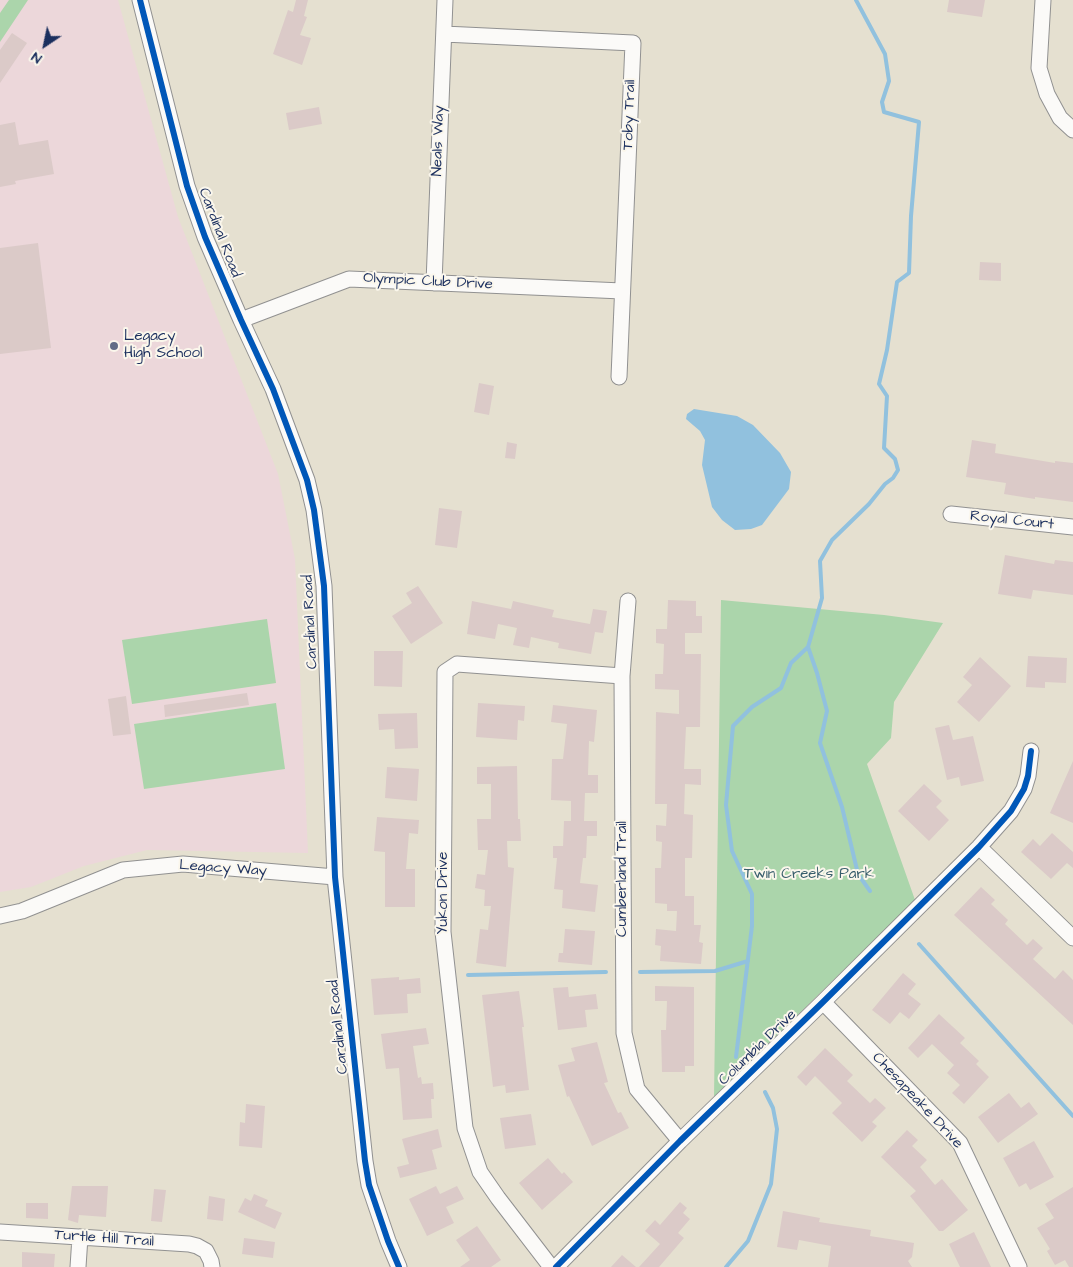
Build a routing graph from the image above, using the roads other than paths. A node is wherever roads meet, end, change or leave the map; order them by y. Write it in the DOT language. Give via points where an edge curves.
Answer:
graph roads {
  1 [pos="140,0"];
  2 [pos="445,0"];
  3 [pos="1043,0"];
  4 [pos="444,34"];
  5 [pos="1073,130"];
  6 [pos="434,283"];
  7 [pos="622,291"];
  8 [pos="241,320"];
  9 [pos="619,377"];
  10 [pos="952,514"];
  11 [pos="1073,527"];
  12 [pos="628,601"];
  13 [pos="622,676"];
  14 [pos="1031,751"];
  15 [pos="979,847"];
  16 [pos="335,877"];
  17 [pos="0,916"];
  18 [pos="1073,938"];
  19 [pos="824,1002"];
  20 [pos="680,1141"];
  21 [pos="0,1232"];
  22 [pos="80,1237"];
  23 [pos="78,1267"];
  24 [pos="212,1267"];
  25 [pos="398,1267"];
  26 [pos="551,1267"];
  27 [pos="556,1267"];
  28 [pos="1019,1267"];
  1 -- 8 [label="street, Cardinal Road" via="184,178 204,236"];
  2 -- 4 [label="street, Neals Way"];
  3 -- 5 [label="street" via="1039,68 1047,94 1060,118"];
  4 -- 6 [label="street, Neals Way"];
  4 -- 7 [label="street, Toby Trail" via="633,43"];
  6 -- 7 [label="street, Olympic Club Drive"];
  6 -- 8 [label="street, Olympic Club Drive" via="349,279"];
  7 -- 9 [label="street, Toby Trail"];
  8 -- 16 [label="street, Cardinal Road" via="273,389 307,480 314,510 324,586"];
  10 -- 11 [label="street, Royal Court"];
  12 -- 13 [label="street, Cumberland Trail"];
  13 -- 20 [label="street, Cumberland Trail" via="624,1033 637,1088"];
  13 -- 26 [label="street, Yukon Drive" via="457,664 445,672 443,932 465,1128 480,1172"];
  14 -- 15 [label="street, Columbia Drive" via="1024,789 1011,811"];
  15 -- 18 [label="street"];
  15 -- 19 [label="street, Columbia Drive"];
  16 -- 17 [label="street, Legacy Way" via="183,864 123,870 22,911"];
  16 -- 25 [label="street, Cardinal Road" via="365,1163 369,1185"];
  19 -- 20 [label="street, Columbia Drive"];
  19 -- 28 [label="street, Chesapeake Drive" via="960,1143"];
  20 -- 27 [label="street, Columbia Drive"];
  21 -- 22 [label="street, Turtle Hill Trail"];
  22 -- 23 [label="street"];
  22 -- 24 [label="street, Turtle Hill Trail" via="189,1244 206,1251"];
}
